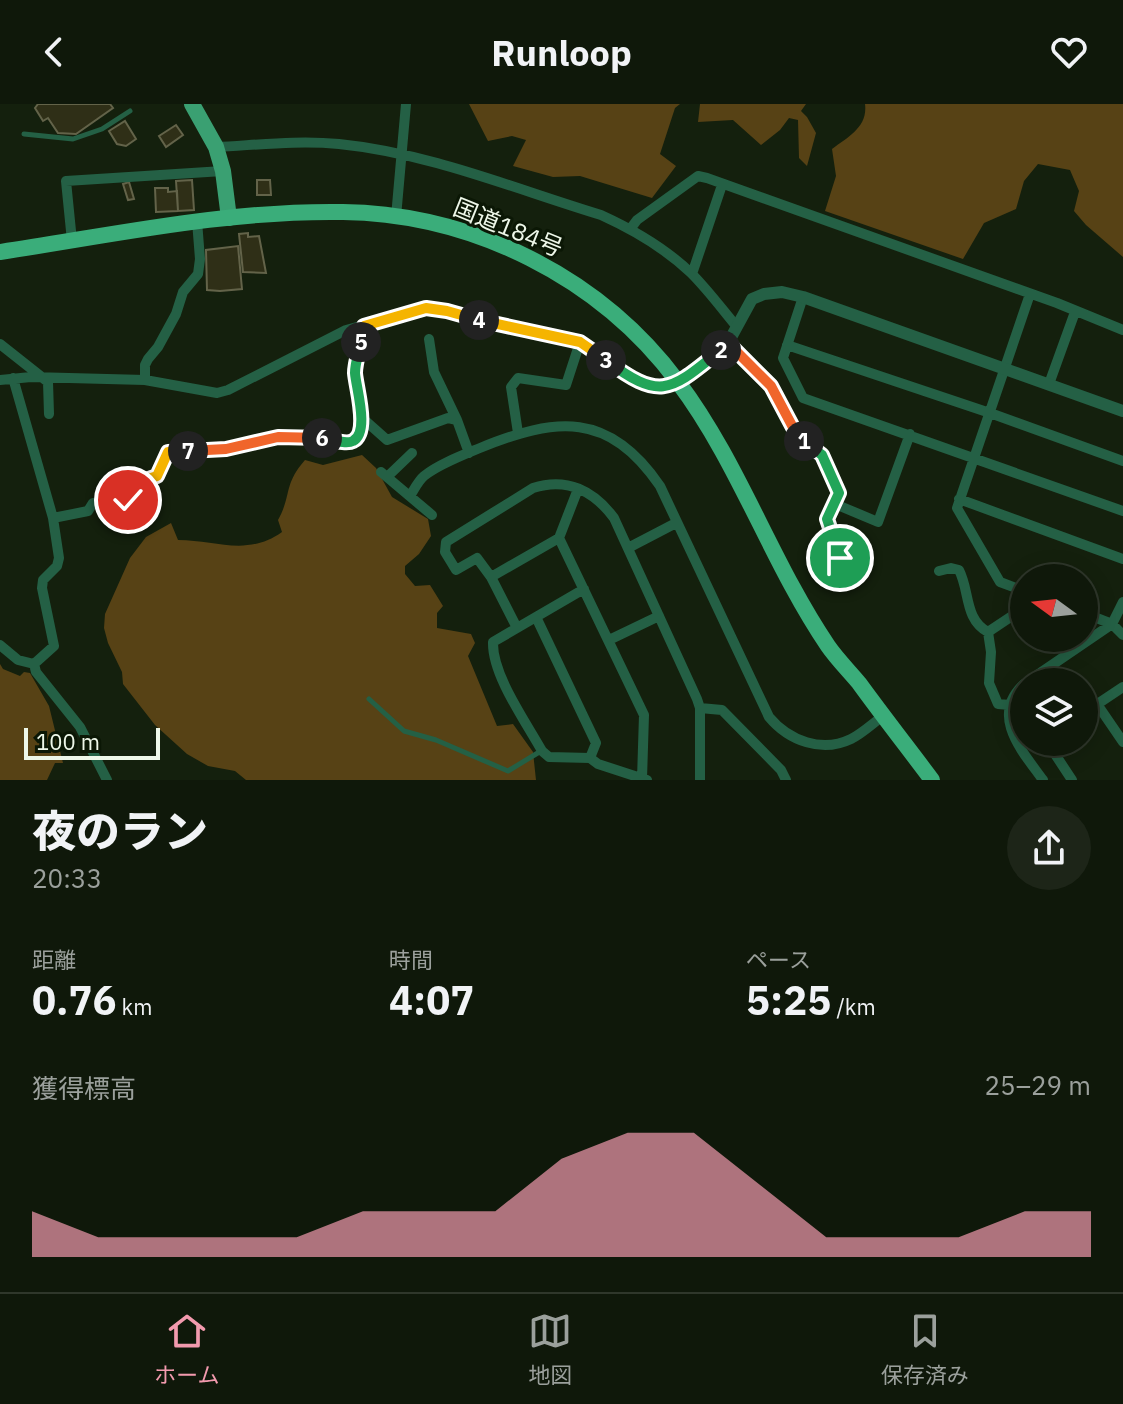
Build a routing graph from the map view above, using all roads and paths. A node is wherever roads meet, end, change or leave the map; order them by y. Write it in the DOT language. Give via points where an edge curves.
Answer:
graph roads {
  1 [pos="192,104"];
  2 [pos="406,104"];
  3 [pos="130,111"];
  4 [pos="26,134"];
  5 [pos="216,147"];
  6 [pos="403,154"];
  7 [pos="223,171"];
  8 [pos="722,185"];
  9 [pos="396,217"];
  10 [pos="229,218"];
  11 [pos="197,221"];
  12 [pos="631,228"];
  13 [pos="72,241"];
  14 [pos="0,252"];
  15 [pos="692,274"];
  16 [pos="1030,294"];
  17 [pos="803,297"];
  18 [pos="1075,312"];
  19 [pos="364,326"];
  20 [pos="737,327"];
  21 [pos="1123,330"];
  22 [pos="429,339"];
  23 [pos="580,342"];
  24 [pos="728,343"];
  25 [pos="0,344"];
  26 [pos="787,345"];
  27 [pos="1005,368"];
  28 [pos="13,378"];
  29 [pos="0,380"];
  30 [pos="44,380"];
  31 [pos="145,380"];
  32 [pos="679,383"];
  33 [pos="1049,384"];
  34 [pos="1123,411"];
  35 [pos="990,413"];
  36 [pos="49,414"];
  37 [pos="360,416"];
  38 [pos="457,420"];
  39 [pos="518,433"];
  40 [pos="910,434"];
  41 [pos="412,453"];
  42 [pos="469,453"];
  43 [pos="974,456"];
  44 [pos="1123,461"];
  45 [pos="578,489"];
  46 [pos="410,496"];
  47 [pos="959,499"];
  48 [pos="835,504"];
  49 [pos="1123,511"];
  50 [pos="432,515"];
  51 [pos="53,518"];
  52 [pos="676,523"];
  53 [pos="559,538"];
  54 [pos="628,548"];
  55 [pos="840,558"];
  56 [pos="1123,559"];
  57 [pos="939,571"];
  58 [pos="491,577"];
  59 [pos="1010,586"];
  60 [pos="584,589"];
  61 [pos="1123,602"];
  62 [pos="659,616"];
  63 [pos="536,617"];
  64 [pos="1010,617"];
  65 [pos="1098,618"];
  66 [pos="1112,624"];
  67 [pos="517,628"];
  68 [pos="988,632"];
  69 [pos="1123,635"];
  70 [pos="609,640"];
  71 [pos="0,645"];
  72 [pos="34,664"];
  73 [pos="1049,668"];
  74 [pos="1123,687"];
  75 [pos="369,699"];
  76 [pos="1098,703"];
  77 [pos="1010,705"];
  78 [pos="1098,705"];
  79 [pos="700,708"];
  80 [pos="883,716"];
  81 [pos="1123,742"];
  82 [pos="542,751"];
  83 [pos="1027,756"];
  84 [pos="1056,756"];
  85 [pos="590,758"];
  86 [pos="107,780"];
  87 [pos="644,780"];
  88 [pos="700,780"];
  89 [pos="786,780"];
  90 [pos="932,780"];
  91 [pos="1043,780"];
  92 [pos="1072,780"];
  1 -- 5 [label="main road"];
  2 -- 6 [label="street"];
  3 -- 4 [label="lane" via="73,139"];
  5 -- 6 [label="street" via="338,144"];
  5 -- 7 [label="main road"];
  6 -- 9 [label="street"];
  6 -- 12 [label="street"];
  7 -- 10 [label="main road"];
  7 -- 13 [label="street" via="66,181"];
  8 -- 12 [label="street" via="698,176"];
  8 -- 15 [label="street"];
  8 -- 16 [label="street"];
  9 -- 10 [label="highway, 国道184号" via="344,212"];
  9 -- 32 [label="highway, 国道184号" via="479,237 576,283 616,316"];
  10 -- 11 [label="highway, 国道184号"];
  11 -- 13 [label="highway, 国道184号"];
  11 -- 31 [label="street" via="198,274 145,365"];
  12 -- 15 [label="street"];
  13 -- 14 [label="highway, 国道184号"];
  15 -- 20 [label="street"];
  16 -- 18 [label="street"];
  16 -- 27 [label="street"];
  17 -- 20 [label="street" via="782,292 752,299"];
  17 -- 26 [label="street"];
  17 -- 27 [label="street"];
  18 -- 21 [label="street"];
  18 -- 33 [label="street"];
  19 -- 23 [label="street" via="434,308"];
  19 -- 31 [label="street" via="217,393"];
  19 -- 37 [label="street" via="355,373"];
  20 -- 24 [label="street"];
  22 -- 38 [label="street" via="434,372"];
  23 -- 32 [label="street" via="630,378 648,385"];
  23 -- 39 [label="street" via="566,385 518,378 511,387"];
  24 -- 32 [label="street"];
  24 -- 48 [label="street" via="771,386 797,435 822,455 839,493"];
  25 -- 30 [label="street"];
  26 -- 35 [label="street"];
  26 -- 40 [label="street" via="783,358 803,398"];
  27 -- 33 [label="street"];
  27 -- 35 [label="street"];
  28 -- 29 [label="street"];
  28 -- 30 [label="street"];
  28 -- 51 [label="street"];
  30 -- 31 [label="street"];
  30 -- 36 [label="street"];
  32 -- 80 [label="highway, 国道184号" via="828,646"];
  33 -- 34 [label="street"];
  35 -- 43 [label="street"];
  35 -- 44 [label="street"];
  37 -- 38 [label="street" via="387,440 448,418"];
  37 -- 51 [label="street" via="361,429 351,442 278,437 226,449 168,452 157,476 137,483 128,500 93,503 88,511"];
  38 -- 42 [label="street"];
  39 -- 42 [label="street"];
  39 -- 52 [label="street" via="577,426 624,445 660,486"];
  40 -- 43 [label="street"];
  40 -- 48 [label="street" via="878,522"];
  41 -- 46 [label="street" via="384,475"];
  42 -- 46 [label="street" via="423,476"];
  43 -- 47 [label="street"];
  43 -- 49 [label="street"];
  45 -- 53 [label="street"];
  45 -- 54 [label="street" via="605,506"];
  45 -- 58 [label="street" via="561,484 533,488 446,542 445,552 456,570 477,558"];
  46 -- 50 [label="street"];
  47 -- 56 [label="street"];
  47 -- 59 [label="street" via="957,508 1000,582"];
  48 -- 55 [label="street" via="827,519"];
  51 -- 72 [label="street" via="59,558 42,588 54,646"];
  52 -- 54 [label="street"];
  52 -- 80 [label="street" via="780,730 802,742 836,744"];
  53 -- 58 [label="street"];
  53 -- 60 [label="street"];
  54 -- 62 [label="street"];
  57 -- 68 [label="street" via="959,570 978,627"];
  58 -- 67 [label="street"];
  60 -- 63 [label="street"];
  60 -- 70 [label="street"];
  61 -- 66 [label="street"];
  62 -- 70 [label="street"];
  62 -- 79 [label="street"];
  63 -- 67 [label="street"];
  63 -- 85 [label="street" via="596,743"];
  64 -- 68 [label="street"];
  65 -- 66 [label="street"];
  66 -- 69 [label="street"];
  66 -- 73 [label="street"];
  67 -- 82 [label="street" via="493,642 493,654"];
  68 -- 77 [label="street" via="991,693 998,704"];
  70 -- 87 [label="street" via="644,715"];
  71 -- 72 [label="street" via="18,660"];
  72 -- 86 [label="street" via="80,727"];
  74 -- 76 [label="street"];
  75 -- 82 [label="lane" via="404,731 508,771"];
  78 -- 81 [label="street"];
  79 -- 88 [label="street"];
  79 -- 89 [label="street" via="722,710"];
  80 -- 90 [label="highway, 国道184号"];
  82 -- 85 [label="street" via="549,757"];
  83 -- 91 [label="street"];
  84 -- 92 [label="street"];
  85 -- 87 [label="street"];
}
